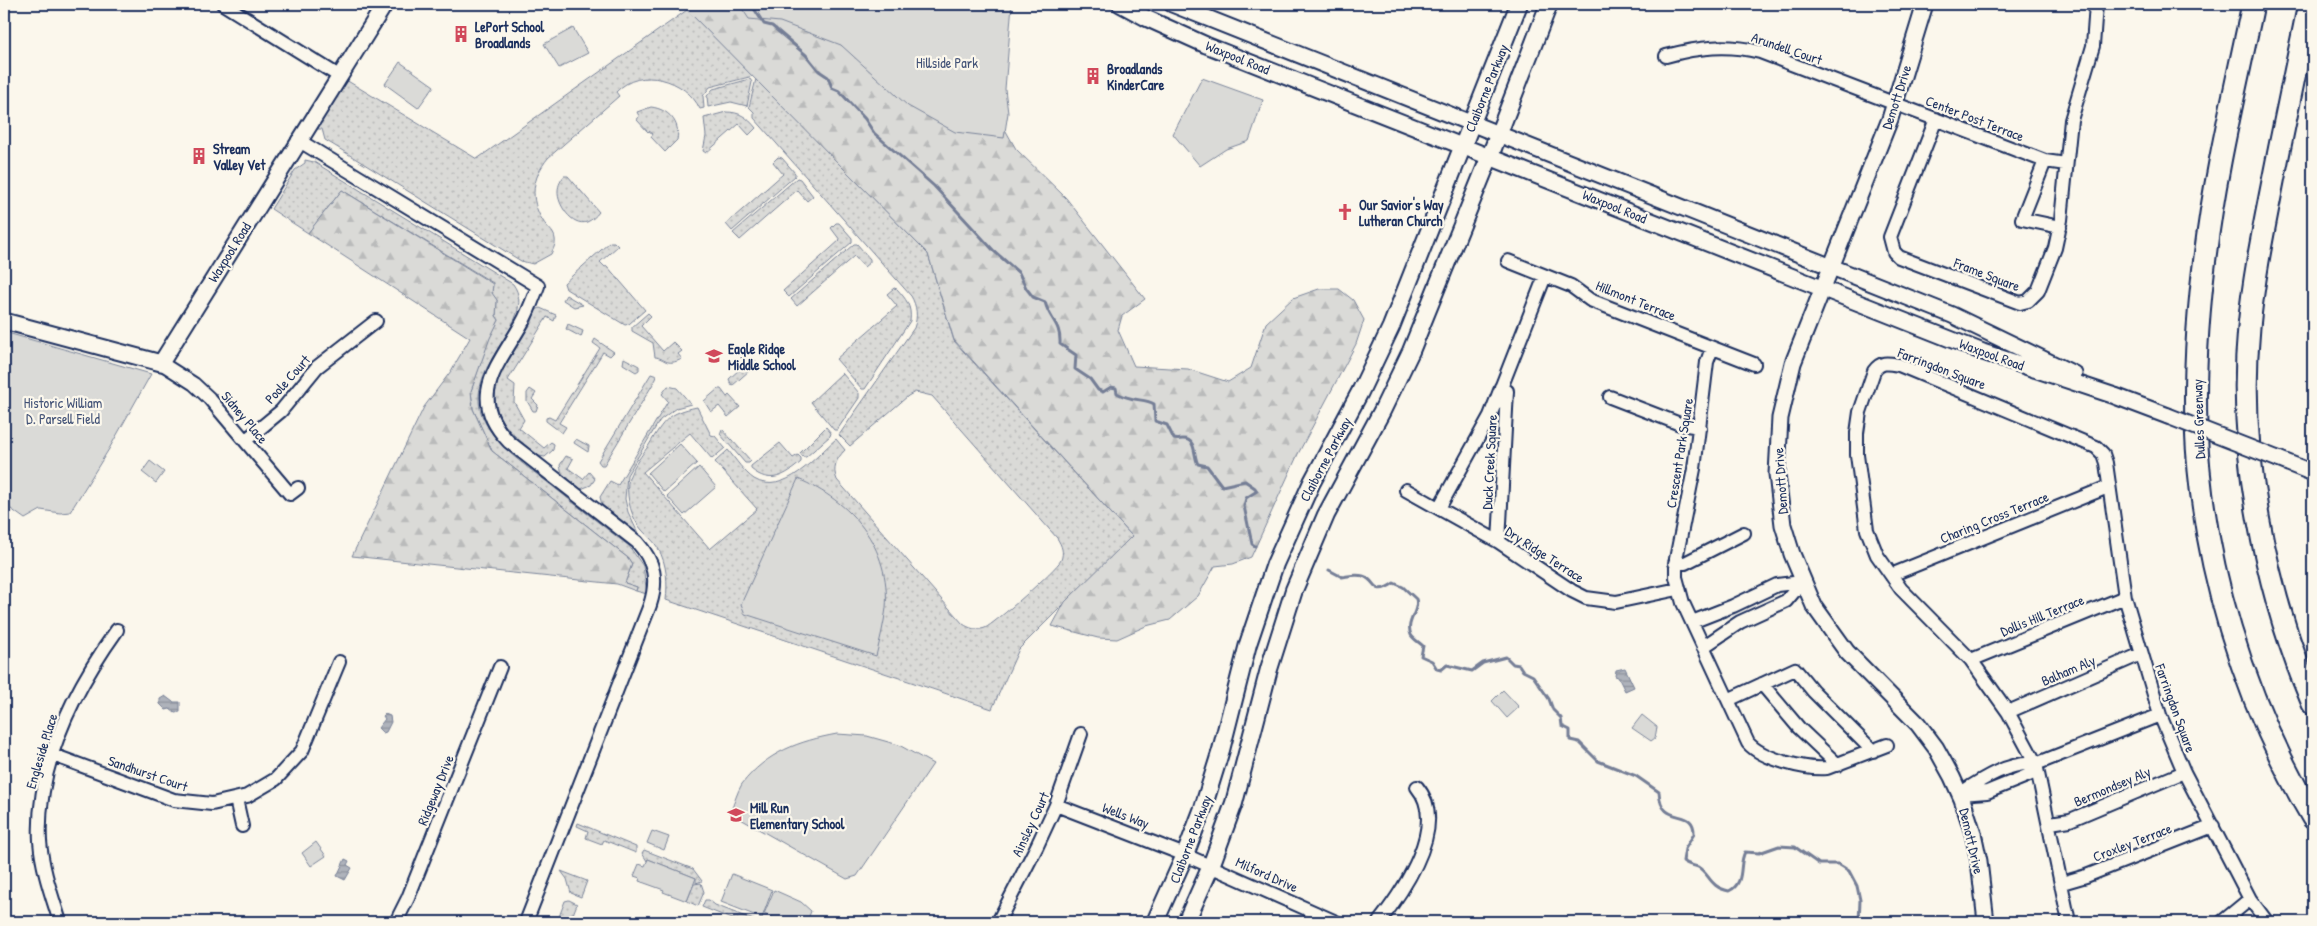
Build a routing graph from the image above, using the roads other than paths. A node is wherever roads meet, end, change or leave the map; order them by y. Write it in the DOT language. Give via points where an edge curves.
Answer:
graph roads {
  1 [pos="223,4"];
  2 [pos="385,4"];
  3 [pos="1120,4"];
  4 [pos="1172,4"];
  5 [pos="1519,4"];
  6 [pos="1548,4"];
  7 [pos="1925,4"];
  8 [pos="2096,4"];
  9 [pos="2253,4"];
  10 [pos="2309,4"];
  11 [pos="1666,56"];
  12 [pos="339,76"];
  13 [pos="1895,104"];
  14 [pos="1936,119"];
  15 [pos="1472,123"];
  16 [pos="1498,134"];
  17 [pos="298,140"];
  18 [pos="1463,146"];
  19 [pos="1490,156"];
  20 [pos="2045,161"];
  21 [pos="2066,164"];
  22 [pos="2060,227"];
  23 [pos="1508,261"];
  24 [pos="1832,265"];
  25 [pos="1545,276"];
  26 [pos="1824,288"];
  27 [pos="4,321"];
  28 [pos="376,321"];
  29 [pos="1712,348"];
  30 [pos="161,363"];
  31 [pos="1754,364"];
  32 [pos="1501,387"];
  33 [pos="2115,396"];
  34 [pos="1610,397"];
  35 [pos="1700,427"];
  36 [pos="246,440"];
  37 [pos="2313,473"];
  38 [pos="2108,487"];
  39 [pos="298,488"];
  40 [pos="1406,490"];
  41 [pos="1439,508"];
  42 [pos="1744,533"];
  43 [pos="1499,542"];
  44 [pos="1676,563"];
  45 [pos="1891,575"];
  46 [pos="1802,582"];
  47 [pos="1678,589"];
  48 [pos="2125,597"];
  49 [pos="1733,606"];
  50 [pos="1692,622"];
  51 [pos="1740,622"];
  52 [pos="117,630"];
  53 [pos="1703,647"];
  54 [pos="2141,654"];
  55 [pos="1971,660"];
  56 [pos="339,662"];
  57 [pos="500,667"];
  58 [pos="1762,684"];
  59 [pos="1728,700"];
  60 [pos="2313,704"];
  61 [pos="2008,712"];
  62 [pos="2160,715"];
  63 [pos="1081,734"];
  64 [pos="1887,745"];
  65 [pos="1873,751"];
  66 [pos="53,755"];
  67 [pos="1838,764"];
  68 [pos="2036,764"];
  69 [pos="2184,772"];
  70 [pos="1417,787"];
  71 [pos="1959,794"];
  72 [pos="236,800"];
  73 [pos="1056,805"];
  74 [pos="2313,818"];
  75 [pos="2050,823"];
  76 [pos="242,826"];
  77 [pos="2213,826"];
  78 [pos="1185,855"];
  79 [pos="1211,866"];
  80 [pos="2062,883"];
  81 [pos="2250,899"];
  82 [pos="60,922"];
  83 [pos="396,922"];
  84 [pos="526,922"];
  85 [pos="998,922"];
  86 [pos="1155,922"];
  87 [pos="1186,922"];
  88 [pos="1336,922"];
  89 [pos="1379,922"];
  90 [pos="1986,922"];
  91 [pos="2069,922"];
  92 [pos="2222,922"];
  93 [pos="2267,922"];
  1 -- 12 [label="street"];
  2 -- 12 [label="street, Waxpool Road"];
  3 -- 18 [label="street, Waxpool Road" via="1180,34"];
  4 -- 15 [label="street, Waxpool Road"];
  5 -- 15 [label="main road, Claiborne Parkway"];
  6 -- 16 [label="main road, Claiborne Parkway"];
  7 -- 13 [label="street, Demott Drive"];
  8 -- 21 [label="street, Frame Square" via="2093,46 2071,120"];
  9 -- 74 [label="highway, Dulles Greenway" via="2205,255 2197,340 2196,427 2205,514 2235,643 2268,728"];
  10 -- 60 [label="highway" via="2258,258 2249,328 2247,384 2260,530 2282,617"];
  11 -- 13 [label="street, Arundell Court" via="1713,46 1744,48"];
  12 -- 17 [label="street, Waxpool Road"];
  13 -- 14 [label="street, Center Post Terrace"];
  13 -- 24 [label="street, Demott Drive"];
  14 -- 20 [label="street, Center Post Terrace"];
  14 -- 22 [label="street, Frame Square" via="1890,237 1894,252 2020,303 2034,297 2038,290"];
  15 -- 16 [label="street, Waxpool Road"];
  15 -- 18 [label="main road, Claiborne Parkway"];
  16 -- 19 [label="main road, Claiborne Parkway"];
  16 -- 24 [label="street, Waxpool Road"];
  17 -- 30 [label="street, Waxpool Road"];
  17 -- 84 [label="street" via="538,286 522,323 490,376 487,400 493,423 508,442 637,542 647,554 652,570 656,587 650,605"];
  18 -- 19 [label="street, Waxpool Road"];
  18 -- 78 [label="main road, Claiborne Parkway" via="1381,350 1312,482 1272,573 1248,644 1212,781"];
  19 -- 26 [label="street, Waxpool Road"];
  19 -- 79 [label="main road, Claiborne Parkway" via="1411,351 1326,515 1294,590 1269,669 1234,803"];
  20 -- 21 [label="street, Center Post Terrace"];
  20 -- 22 [label="street" via="2022,219"];
  21 -- 22 [label="street, Frame Square"];
  23 -- 25 [label="street, Hillmont Terrace"];
  24 -- 26 [label="street, Demott Drive"];
  24 -- 33 [label="street, Waxpool Road" via="1952,315"];
  25 -- 29 [label="street, Hillmont Terrace" via="1570,286 1590,300"];
  25 -- 32 [label="street, Duck Creek Square"];
  26 -- 33 [label="street, Waxpool Road" via="1984,352"];
  26 -- 46 [label="street, Demott Drive" via="1793,363 1780,418 1777,448 1783,525"];
  27 -- 30 [label="street"];
  28 -- 36 [label="street, Poole Court" via="318,367 281,411"];
  29 -- 31 [label="street, Hillmont Terrace"];
  29 -- 35 [label="street, Crescent Park Square" via="1707,362"];
  30 -- 36 [label="street, Sidney Place" via="194,384"];
  32 -- 41 [label="street, Duck Creek Square" via="1486,424"];
  32 -- 43 [label="street, Duck Creek Square" via="1507,391 1507,415"];
  33 -- 37 [label="street, Waxpool Road, bridge"];
  34 -- 35 [label="street" via="1680,424"];
  35 -- 44 [label="street, Crescent Park Square"];
  36 -- 39 [label="street, Sidney Place" via="290,494"];
  38 -- 45 [label="street, Charing Cross Terrace"];
  38 -- 45 [label="street, Farringdon Square" via="2106,463 2096,447 1899,364 1885,362 1874,371 1860,412 1857,455 1868,530 1877,555"];
  38 -- 48 [label="street, Farringdon Square"];
  40 -- 41 [label="street, Dry Ridge Terrace"];
  41 -- 43 [label="street, Dry Ridge Terrace"];
  42 -- 44 [label="street" via="1685,563"];
  43 -- 47 [label="street, Dry Ridge Terrace" via="1586,598 1616,602"];
  44 -- 47 [label="street, Crescent Park Square"];
  45 -- 55 [label="street, Farringdon Square"];
  46 -- 49 [label="street" via="1777,585"];
  46 -- 51 [label="street" via="1786,601"];
  46 -- 71 [label="street, Demott Drive" via="1847,652 1918,724 1936,748"];
  47 -- 50 [label="street, Crescent Park Square"];
  48 -- 54 [label="street, Farringdon Square"];
  48 -- 55 [label="street, Dollis Hill Terrace"];
  49 -- 50 [label="street"];
  49 -- 51 [label="street"];
  50 -- 53 [label="street, Crescent Park Square"];
  51 -- 53 [label="street"];
  52 -- 66 [label="street, Engleside Place" via="84,679"];
  53 -- 59 [label="street, Crescent Park Square"];
  54 -- 61 [label="street, Balham Aly"];
  54 -- 62 [label="street, Farringdon Square"];
  55 -- 61 [label="street, Farringdon Square"];
  56 -- 72 [label="street, Sandhurst Court" via="302,751 276,779"];
  57 -- 83 [label="street, Ridgeway Drive"];
  58 -- 59 [label="street"];
  58 -- 65 [label="street" via="1795,669"];
  58 -- 67 [label="street" via="1799,728"];
  59 -- 67 [label="street, Crescent Park Square" via="1748,743 1764,756 1818,769"];
  61 -- 68 [label="street, Farringdon Square"];
  62 -- 68 [label="street"];
  62 -- 69 [label="street, Farringdon Square"];
  63 -- 73 [label="street, Ainsley Court"];
  64 -- 65 [label="street, Crescent Park Square"];
  65 -- 67 [label="street, Crescent Park Square"];
  66 -- 72 [label="street, Sandhurst Court" via="174,800 212,804"];
  66 -- 82 [label="street, Engleside Place" via="42,796 40,842"];
  68 -- 71 [label="street" via="2029,775 1987,792"];
  68 -- 75 [label="street, Farringdon Square"];
  69 -- 75 [label="street, Bermondsey Aly" via="2070,820"];
  69 -- 77 [label="street, Farringdon Square"];
  70 -- 89 [label="street" via="1427,807 1422,848 1405,887"];
  71 -- 90 [label="street, Demott Drive" via="1976,849"];
  72 -- 76 [label="street"];
  73 -- 78 [label="street, Wells Way"];
  73 -- 85 [label="street, Ainsley Court"];
  75 -- 80 [label="street, Farringdon Square"];
  77 -- 80 [label="street, Croxley Terrace"];
  77 -- 81 [label="street, Farringdon Square"];
  78 -- 79 [label="street, Milford Drive"];
  78 -- 86 [label="main road, Claiborne Parkway"];
  79 -- 87 [label="main road, Claiborne Parkway"];
  79 -- 88 [label="street, Milford Drive"];
  80 -- 91 [label="street, Farringdon Square"];
  81 -- 92 [label="street"];
  81 -- 93 [label="street, Farringdon Square"];
}
